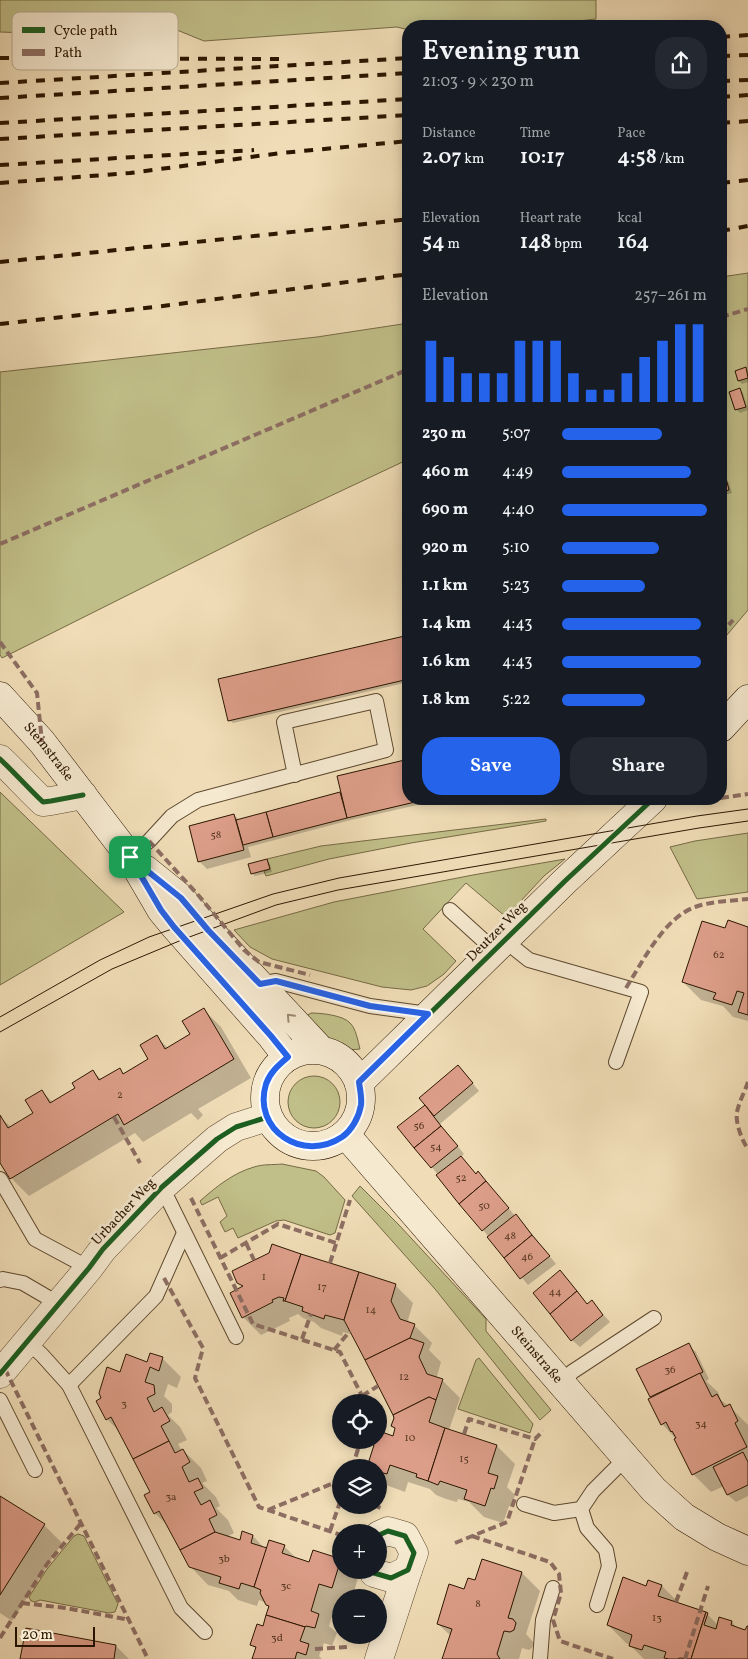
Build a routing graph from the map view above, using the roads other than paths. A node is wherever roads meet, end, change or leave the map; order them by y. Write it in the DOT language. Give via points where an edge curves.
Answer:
graph roads {
  1 [pos="0,696"];
  2 [pos="748,699"];
  3 [pos="727,722"];
  4 [pos="0,759"];
  5 [pos="295,774"];
  6 [pos="83,795"];
  7 [pos="647,805"];
  8 [pos="130,857"];
  9 [pos="450,910"];
  10 [pos="499,945"];
  11 [pos="260,984"];
  12 [pos="428,1014"];
  13 [pos="321,1050"];
  14 [pos="288,1057"];
  15 [pos="616,1062"];
  16 [pos="359,1082"];
  17 [pos="268,1117"];
  18 [pos="346,1135"];
  19 [pos="0,1179"];
  20 [pos="162,1187"];
  21 [pos="184,1233"];
  22 [pos="89,1268"];
  23 [pos="0,1280"];
  24 [pos="59,1304"];
  25 [pos="654,1318"];
  26 [pos="236,1337"];
  27 [pos="28,1342"];
  28 [pos="0,1374"];
  29 [pos="562,1384"];
  30 [pos="69,1385"];
  31 [pos="0,1400"];
  32 [pos="626,1458"];
  33 [pos="35,1470"];
  34 [pos="524,1504"];
  35 [pos="581,1509"];
  36 [pos="387,1531"];
  37 [pos="748,1551"];
  38 [pos="408,1570"];
  39 [pos="387,1577"];
  40 [pos="553,1588"];
  41 [pos="597,1605"];
  42 [pos="205,1632"];
  43 [pos="379,1659"];
  44 [pos="540,1659"];
  1 -- 6 [label="main road, Steinstraße" via="42,742"];
  2 -- 3 [label="main road"];
  4 -- 6 [label="main road" via="44,802"];
  5 -- 5 [label="lane" via="386,750 376,701 284,722"];
  5 -- 8 [label="lane" via="198,800 172,816"];
  6 -- 8 [label="main road, Steinstraße"];
  7 -- 10 [label="main road, Deutzer Weg"];
  8 -- 11 [label="main road, Steinstraße" via="181,898"];
  8 -- 14 [label="main road, Steinstraße" via="174,927"];
  9 -- 10 [label="lane"];
  10 -- 12 [label="main road, Deutzer Weg"];
  10 -- 15 [label="lane" via="529,960 641,992"];
  11 -- 12 [label="lane" via="276,981 370,1006"];
  13 -- 11 [label="main road, Steinstraße, one-way"];
  12 -- 16 [label="main road, Deutzer Weg"];
  13 -- 14 [label="main road" via="298,1052"];
  13 -- 16 [label="main road" via="342,1060"];
  14 -- 17 [label="main road" via="275,1068 266,1083 264,1100"];
  16 -- 18 [label="main road" via="361,1104 356,1121"];
  17 -- 18 [label="main road" via="276,1130 302,1146 318,1147"];
  17 -- 20 [label="main road, Urbacher Weg" via="236,1127 217,1139"];
  18 -- 29 [label="main road, Steinstraße"];
  19 -- 22 [label="lane" via="35,1239"];
  20 -- 21 [label="lane"];
  20 -- 22 [label="main road, Urbacher Weg"];
  21 -- 26 [label="lane"];
  21 -- 30 [label="lane" via="156,1296"];
  22 -- 24 [label="main road, Urbacher Weg"];
  23 -- 24 [label="lane" via="23,1283"];
  24 -- 27 [label="main road, Urbacher Weg"];
  25 -- 29 [label="lane" via="572,1372"];
  27 -- 28 [label="main road, Urbacher Weg"];
  27 -- 30 [label="lane"];
  29 -- 32 [label="main road, Steinstraße"];
  30 -- 42 [label="lane" via="181,1608"];
  31 -- 33 [label="lane"];
  32 -- 35 [label="lane" via="593,1491"];
  32 -- 37 [label="main road, Steinstraße" via="684,1517"];
  34 -- 35 [label="lane" via="554,1513"];
  35 -- 41 [label="lane" via="587,1528 606,1550 609,1566"];
  36 -- 38 [label="main road" via="405,1536 414,1553"];
  38 -- 39 [label="main road"];
  38 -- 43 [label="main road"];
  40 -- 44 [label="lane" via="544,1620"];
}
